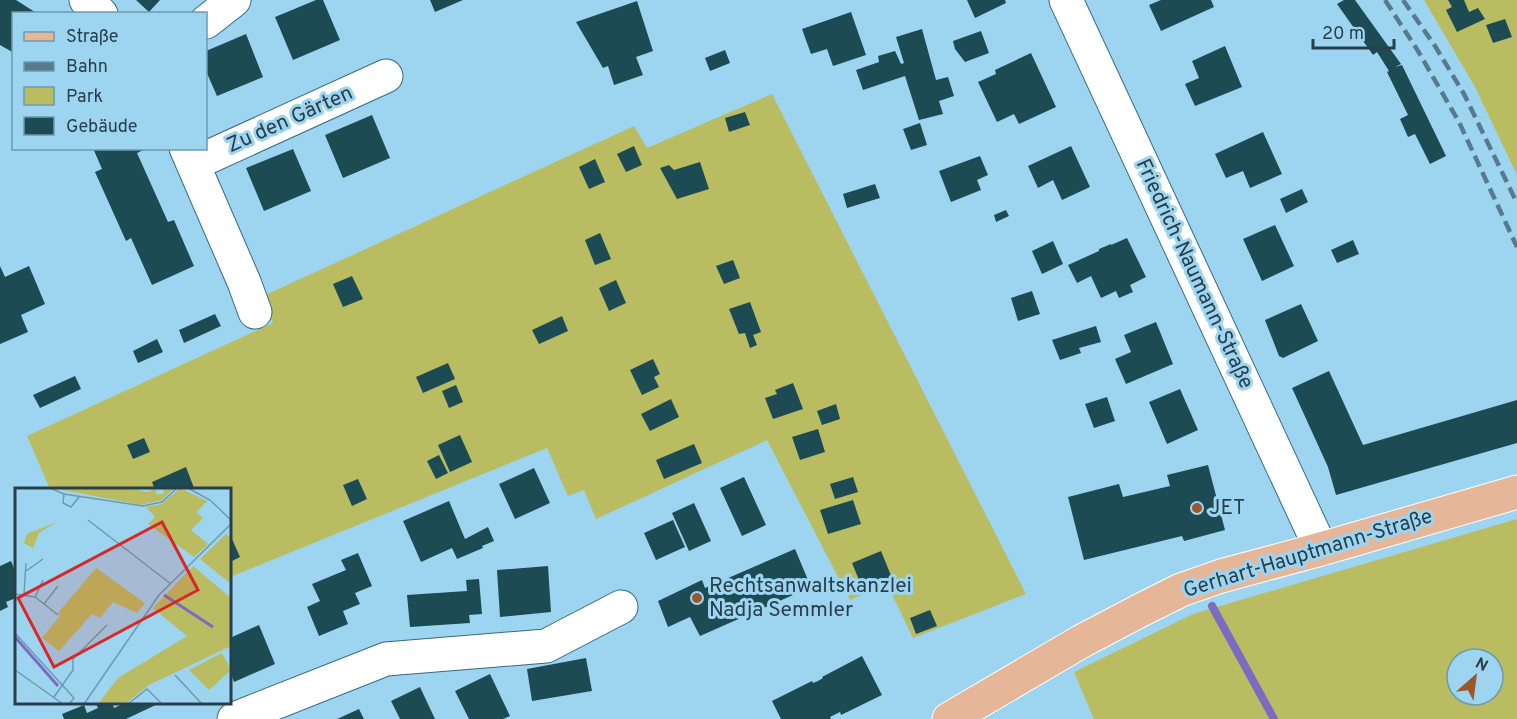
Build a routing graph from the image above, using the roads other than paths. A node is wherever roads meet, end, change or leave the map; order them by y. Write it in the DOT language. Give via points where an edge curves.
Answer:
graph roads {
  1 [pos="86,0"];
  2 [pos="234,0"];
  3 [pos="1066,0"];
  4 [pos="99,12"];
  5 [pos="207,21"];
  6 [pos="386,76"];
  7 [pos="207,149"];
  8 [pos="204,150"];
  9 [pos="189,156"];
  10 [pos="255,312"];
  11 [pos="1517,492"];
  12 [pos="1321,549"];
  13 [pos="621,607"];
  14 [pos="234,719"];
  15 [pos="949,719"];
  1 -- 4 [label="street"];
  2 -- 5 [label="street"];
  3 -- 12 [label="street, Friedrich-Naumann-Straße"];
  6 -- 7 [label="street, Zu den Gärten"];
  8 -- 9 [label="street, Zu den Gärten"];
  9 -- 10 [label="street, Zu den Gärten"];
  11 -- 12 [label="main road, Gerhart-Hauptmann-Straße"];
  12 -- 15 [label="main road, Gerhart-Hauptmann-Straße" via="1181,591 1082,641"];
  13 -- 14 [label="street" via="546,646 386,659"];
}
